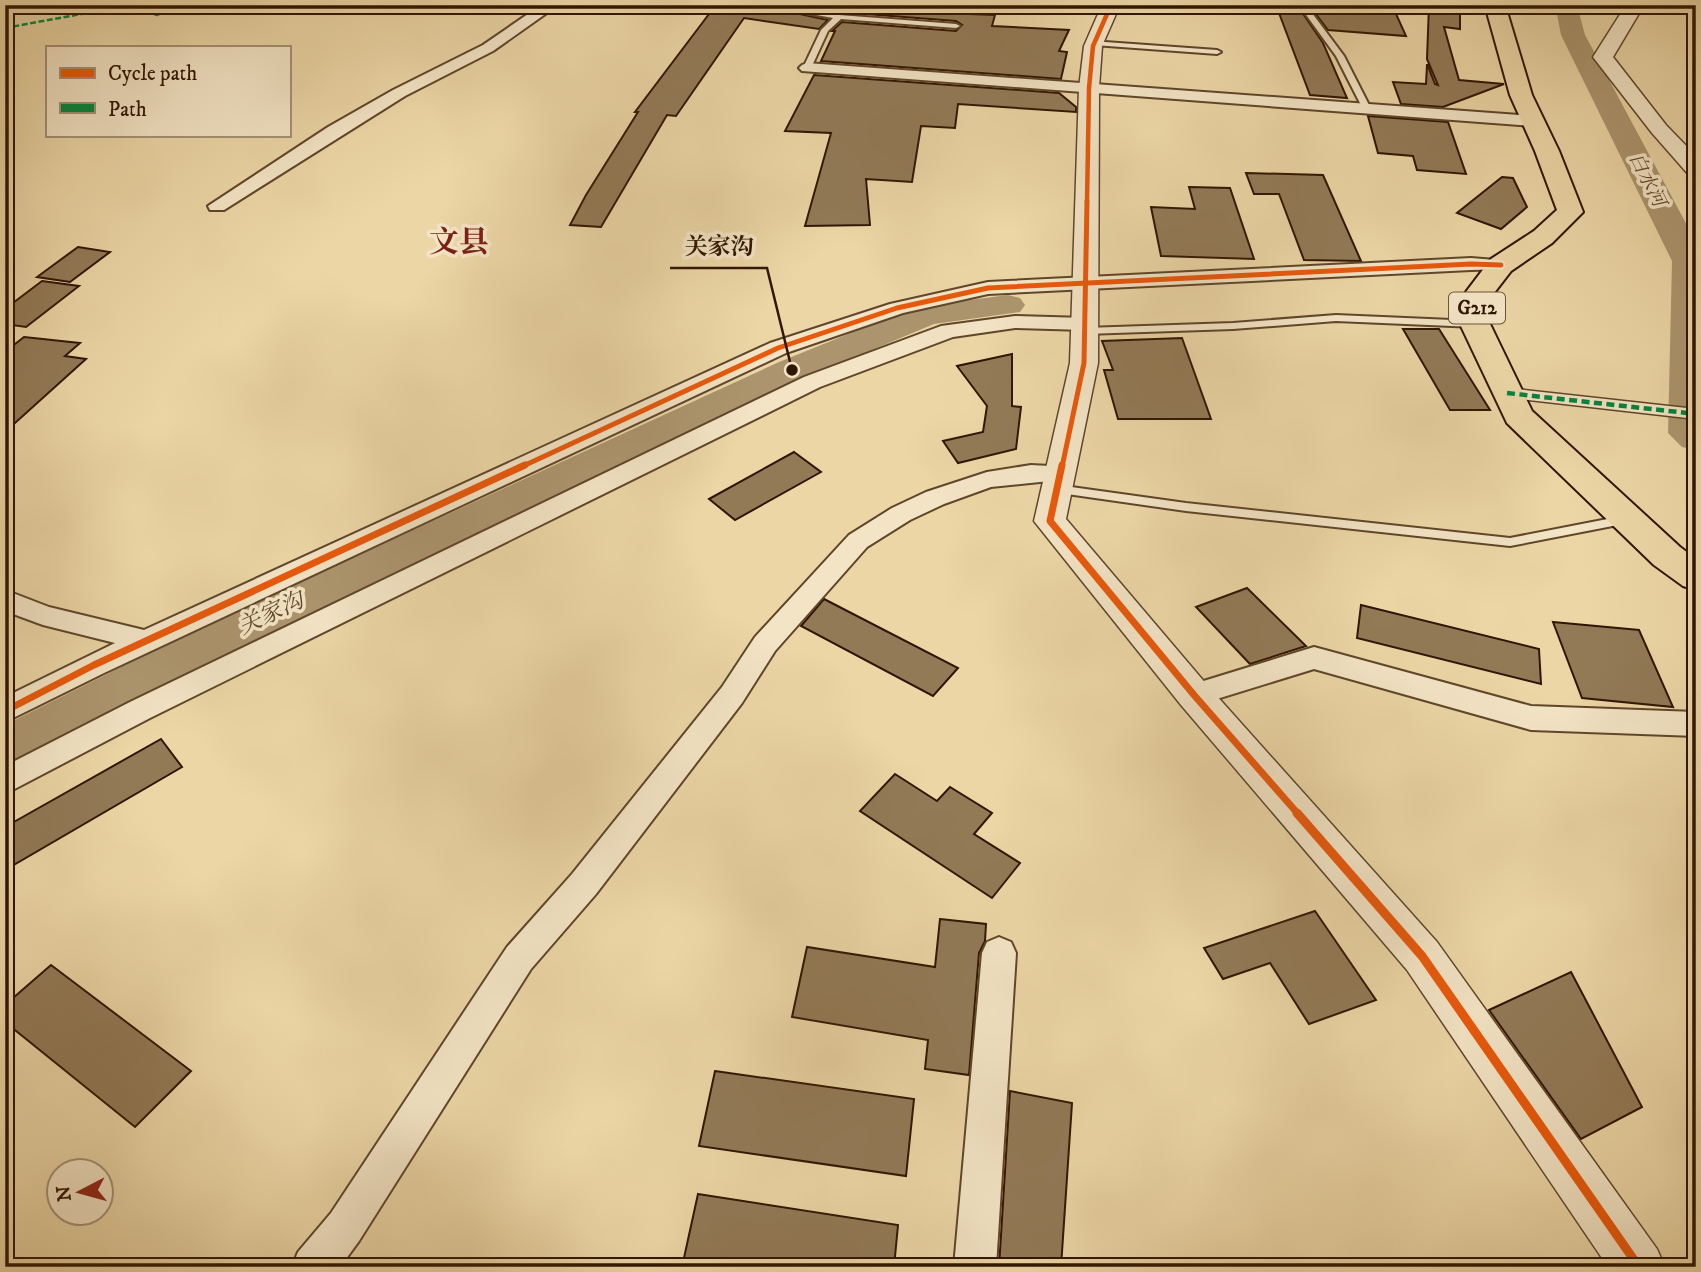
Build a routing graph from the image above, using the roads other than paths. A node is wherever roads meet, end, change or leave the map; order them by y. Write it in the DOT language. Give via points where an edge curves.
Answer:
graph roads {
  1 [pos="551,5"];
  2 [pos="763,5"];
  3 [pos="819,5"];
  4 [pos="1111,5"];
  5 [pos="1302,5"];
  6 [pos="1495,5"];
  7 [pos="1635,5"];
  8 [pos="813,13"];
  9 [pos="839,17"];
  10 [pos="956,26"];
  11 [pos="1094,43"];
  12 [pos="1217,52"];
  13 [pos="807,68"];
  14 [pos="1089,88"];
  15 [pos="1367,109"];
  16 [pos="1534,121"];
  17 [pos="1696,169"];
  18 [pos="218,206"];
  19 [pos="1501,265"];
  20 [pos="1086,282"];
  21 [pos="1475,324"];
  22 [pos="1085,328"];
  23 [pos="1520,394"];
  24 [pos="1696,414"];
  25 [pos="1058,481"];
  26 [pos="1628,519"];
  27 [pos="1696,577"];
  28 [pos="5,600"];
  29 [pos="146,641"];
  30 [pos="1194,695"];
  31 [pos="5,711"];
  32 [pos="1696,724"];
  33 [pos="5,780"];
  34 [pos="999,953"];
  35 [pos="313,1267"];
  36 [pos="975,1267"];
  37 [pos="1639,1267"];
  1 -- 18 [label="street" via="488,48 334,131"];
  2 -- 8 [label="lane"];
  3 -- 8 [label="lane"];
  4 -- 11 [label="street"];
  5 -- 15 [label="lane" via="1340,56"];
  6 -- 16 [label="highway, G212" via="1521,95"];
  7 -- 17 [label="street" via="1603,57"];
  8 -- 9 [label="lane"];
  9 -- 10 [label="lane"];
  9 -- 13 [label="lane" via="825,30"];
  11 -- 12 [label="lane"];
  11 -- 14 [label="street"];
  13 -- 14 [label="street"];
  14 -- 15 [label="street"];
  14 -- 20 [label="street"];
  15 -- 16 [label="street"];
  16 -- 19 [label="highway, G212" via="1570,212"];
  19 -- 20 [label="street"];
  19 -- 21 [label="highway, G212" via="1480,292"];
  20 -- 22 [label="street"];
  20 -- 29 [label="street" via="988,288 897,308 778,348"];
  21 -- 22 [label="lane" via="1336,318 1233,326"];
  21 -- 23 [label="highway, G212"];
  22 -- 25 [label="street" via="1084,363"];
  22 -- 33 [label="street" via="1015,322 949,331 812,382 140,709"];
  23 -- 24 [label="street"];
  23 -- 26 [label="highway, G212" via="1518,416"];
  25 -- 26 [label="lane" via="1186,507 1510,542"];
  25 -- 30 [label="street" via="1050,521"];
  25 -- 35 [label="street" via="1031,472 987,480 901,514 858,541 765,644 732,695 584,884 519,957 345,1227"];
  26 -- 27 [label="highway, G212"];
  28 -- 29 [label="street" via="43,615"];
  29 -- 31 [label="street"];
  30 -- 32 [label="street" via="1314,658 1531,718"];
  30 -- 37 [label="street" via="1422,956"];
  34 -- 36 [label="street"];
}
